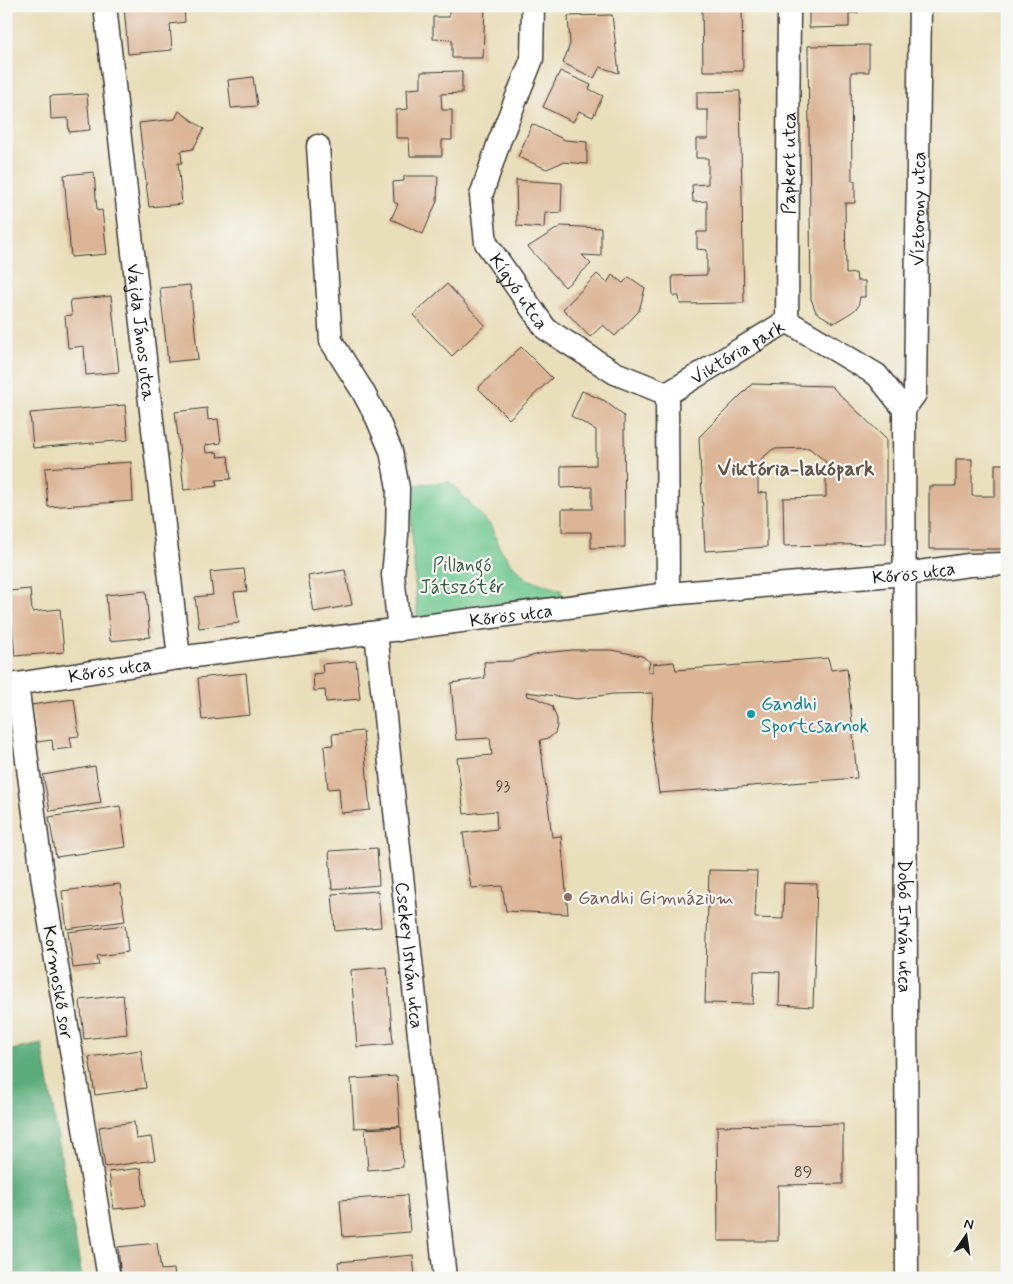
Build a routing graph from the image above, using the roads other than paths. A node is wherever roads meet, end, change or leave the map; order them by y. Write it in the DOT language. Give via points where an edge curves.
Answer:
graph roads {
  1 [pos="105,6"];
  2 [pos="533,6"];
  3 [pos="789,6"];
  4 [pos="920,6"];
  5 [pos="318,146"];
  6 [pos="787,321"];
  7 [pos="667,394"];
  8 [pos="904,409"];
  9 [pos="1007,564"];
  10 [pos="905,574"];
  11 [pos="668,594"];
  12 [pos="399,630"];
  13 [pos="376,633"];
  14 [pos="179,658"];
  15 [pos="17,684"];
  16 [pos="108,1278"];
  17 [pos="445,1278"];
  18 [pos="907,1278"];
  1 -- 14 [label="street, Vajda János utca"];
  2 -- 7 [label="street, Kígyó utca" via="532,59 481,196 486,243 546,329 616,373"];
  3 -- 6 [label="street, Papkert utca"];
  4 -- 8 [label="street, Víztorony utca" via="914,394"];
  5 -- 12 [label="street" via="331,340 377,418 391,451 398,488 393,575"];
  6 -- 7 [label="street, Viktória park"];
  6 -- 8 [label="street, Viktória park" via="877,375"];
  7 -- 11 [label="street"];
  8 -- 10 [label="street"];
  9 -- 10 [label="street, Kőrös utca" via="969,564"];
  10 -- 11 [label="street, Kőrös utca"];
  10 -- 18 [label="street, Dobó István utca"];
  11 -- 12 [label="street, Kőrös utca"];
  12 -- 13 [label="street, Kőrös utca"];
  13 -- 14 [label="street, Kőrös utca"];
  13 -- 17 [label="street, Csekey István utca"];
  14 -- 15 [label="street, Kőrös utca"];
  15 -- 16 [label="street, Kormoskő sor" via="43,882"];
}
